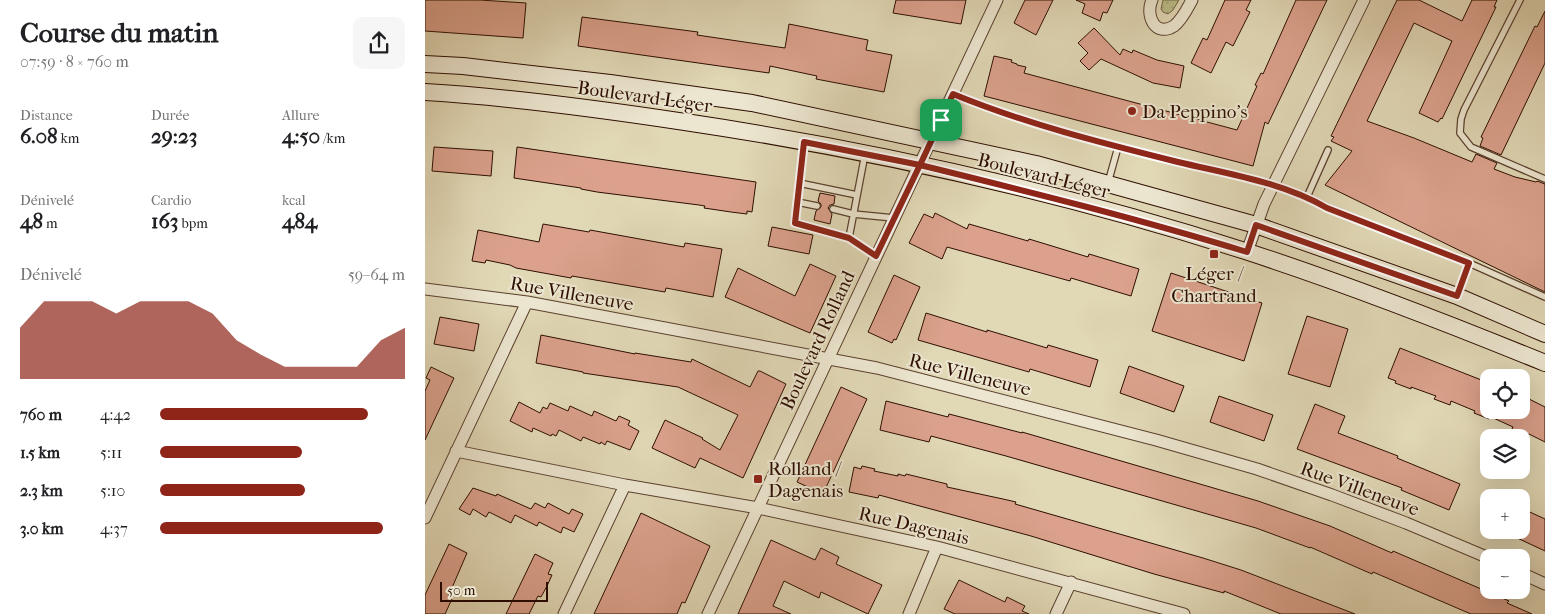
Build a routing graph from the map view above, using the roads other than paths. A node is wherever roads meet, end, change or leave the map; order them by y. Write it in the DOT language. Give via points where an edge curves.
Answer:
graph roads {
  1 [pos="997,0"];
  2 [pos="1152,0"];
  3 [pos="1192,0"];
  4 [pos="1364,0"];
  5 [pos="1521,0"];
  6 [pos="425,64"];
  7 [pos="425,92"];
  8 [pos="953,94"];
  9 [pos="932,141"];
  10 [pos="804,142"];
  11 [pos="1118,147"];
  12 [pos="1328,150"];
  13 [pos="865,154"];
  14 [pos="920,165"];
  15 [pos="1545,179"];
  16 [pos="799,183"];
  17 [pos="1108,184"];
  18 [pos="1273,185"];
  19 [pos="857,195"];
  20 [pos="1307,196"];
  21 [pos="797,202"];
  22 [pos="817,206"];
  23 [pos="833,209"];
  24 [pos="853,214"];
  25 [pos="894,218"];
  26 [pos="1256,225"];
  27 [pos="849,238"];
  28 [pos="1247,252"];
  29 [pos="876,256"];
  30 [pos="1469,263"];
  31 [pos="425,289"];
  32 [pos="1457,296"];
  33 [pos="1545,297"];
  34 [pos="527,302"];
  35 [pos="1545,334"];
  36 [pos="829,358"];
  37 [pos="1545,364"];
  38 [pos="456,450"];
  39 [pos="625,484"];
  40 [pos="758,508"];
  41 [pos="425,518"];
  42 [pos="937,547"];
  43 [pos="1480,554"];
  44 [pos="1530,577"];
  45 [pos="1071,582"];
  46 [pos="1545,584"];
  47 [pos="564,614"];
  48 [pos="708,614"];
  49 [pos="909,614"];
  50 [pos="1056,614"];
  51 [pos="1184,614"];
  1 -- 8 [label="street, Boulevard Rolland"];
  2 -- 3 [label="street" via="1149,9 1152,22 1163,29 1180,21"];
  4 -- 18 [label="street"];
  5 -- 15 [label="lane" via="1464,110 1460,133 1471,147"];
  6 -- 9 [label="main road, Boulevard Léger" via="609,82 752,103"];
  7 -- 10 [label="main road, Boulevard Léger" via="606,110"];
  8 -- 9 [label="street, Boulevard Rolland"];
  8 -- 11 [label="lane" via="984,107"];
  9 -- 14 [label="street, Boulevard Rolland"];
  9 -- 17 [label="main road, Boulevard Léger"];
  10 -- 13 [label="main road, Boulevard Léger"];
  10 -- 16 [label="lane"];
  11 -- 17 [label="lane"];
  11 -- 18 [label="lane"];
  12 -- 20 [label="lane"];
  13 -- 14 [label="main road, Boulevard Léger"];
  13 -- 19 [label="lane"];
  14 -- 25 [label="street, Boulevard Rolland"];
  14 -- 28 [label="main road, Boulevard Léger" via="1102,210"];
  16 -- 19 [label="lane"];
  16 -- 21 [label="lane"];
  17 -- 26 [label="main road, Boulevard Léger"];
  18 -- 20 [label="lane"];
  18 -- 26 [label="street"];
  19 -- 24 [label="lane"];
  20 -- 30 [label="lane" via="1327,208"];
  21 -- 22 [label="lane"];
  21 -- 27 [label="lane" via="795,223"];
  23 -- 24 [label="lane"];
  24 -- 25 [label="lane"];
  24 -- 27 [label="lane"];
  25 -- 29 [label="street, Boulevard Rolland"];
  26 -- 28 [label="street"];
  26 -- 32 [label="main road, Boulevard Léger"];
  27 -- 29 [label="lane"];
  28 -- 37 [label="main road, Boulevard Léger" via="1454,326"];
  29 -- 36 [label="street, Boulevard Rolland"];
  30 -- 32 [label="lane"];
  30 -- 33 [label="lane"];
  31 -- 34 [label="street, Rue Villeneuve"];
  32 -- 35 [label="main road, Boulevard Léger"];
  34 -- 36 [label="street, Rue Villeneuve"];
  34 -- 38 [label="street"];
  36 -- 40 [label="street, Boulevard Rolland"];
  36 -- 43 [label="street, Rue Villeneuve" via="1257,469 1406,523"];
  38 -- 39 [label="street, Rue Dagenais"];
  38 -- 41 [label="street"];
  39 -- 40 [label="street, Rue Dagenais"];
  39 -- 47 [label="street"];
  40 -- 42 [label="street, Rue Dagenais"];
  40 -- 48 [label="street, Boulevard Rolland"];
  42 -- 45 [label="street, Rue Dagenais"];
  42 -- 49 [label="street"];
  44 -- 46 [label="street"];
  45 -- 50 [label="street"];
  45 -- 51 [label="street, Rue Dagenais"];
}
